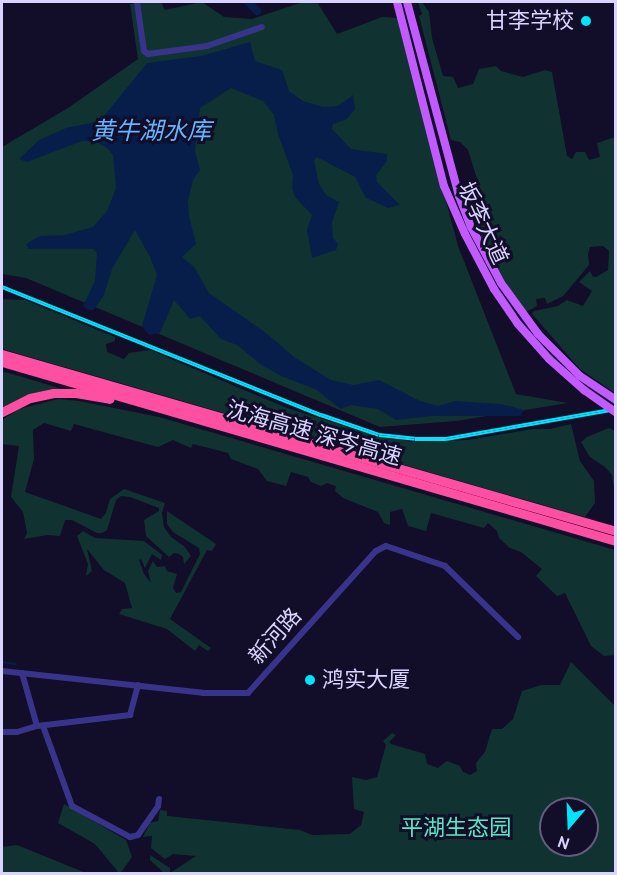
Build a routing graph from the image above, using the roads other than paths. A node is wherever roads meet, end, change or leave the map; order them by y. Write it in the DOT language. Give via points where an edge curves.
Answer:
graph roads {
  1 [pos="136,2"];
  2 [pos="397,2"];
  3 [pos="407,2"];
  4 [pos="262,27"];
  5 [pos="3,356"];
  6 [pos="615,400"];
  7 [pos="2,412"];
  8 [pos="615,412"];
  9 [pos="214,424"];
  10 [pos="615,531"];
  11 [pos="615,541"];
  12 [pos="518,637"];
  13 [pos="2,670"];
  14 [pos="22,673"];
  15 [pos="138,685"];
  16 [pos="40,726"];
  17 [pos="2,732"];
  18 [pos="159,799"];
  1 -- 4 [label="street" via="144,51 148,54 207,46"];
  2 -- 8 [label="main road, 坂李大道, bridge" via="444,186 465,234 518,324 549,359"];
  3 -- 6 [label="main road, 坂李大道" via="459,196 471,227 525,318 565,362"];
  5 -- 9 [label="highway, 沈海高速 深岑高速"];
  5 -- 10 [label="highway, 沈海高速 深岑高速"];
  7 -- 9 [label="highway" via="30,398 76,393"];
  9 -- 11 [label="highway, 沈海高速 深岑高速"];
  12 -- 15 [label="street, 新河路" via="445,566 386,546 376,551 248,693 203,693"];
  13 -- 14 [label="street, 新河路"];
  14 -- 15 [label="street, 新河路"];
  14 -- 16 [label="street"];
  15 -- 16 [label="street" via="130,715"];
  16 -- 17 [label="street"];
  16 -- 18 [label="street" via="72,806 130,837 138,835"];
}
